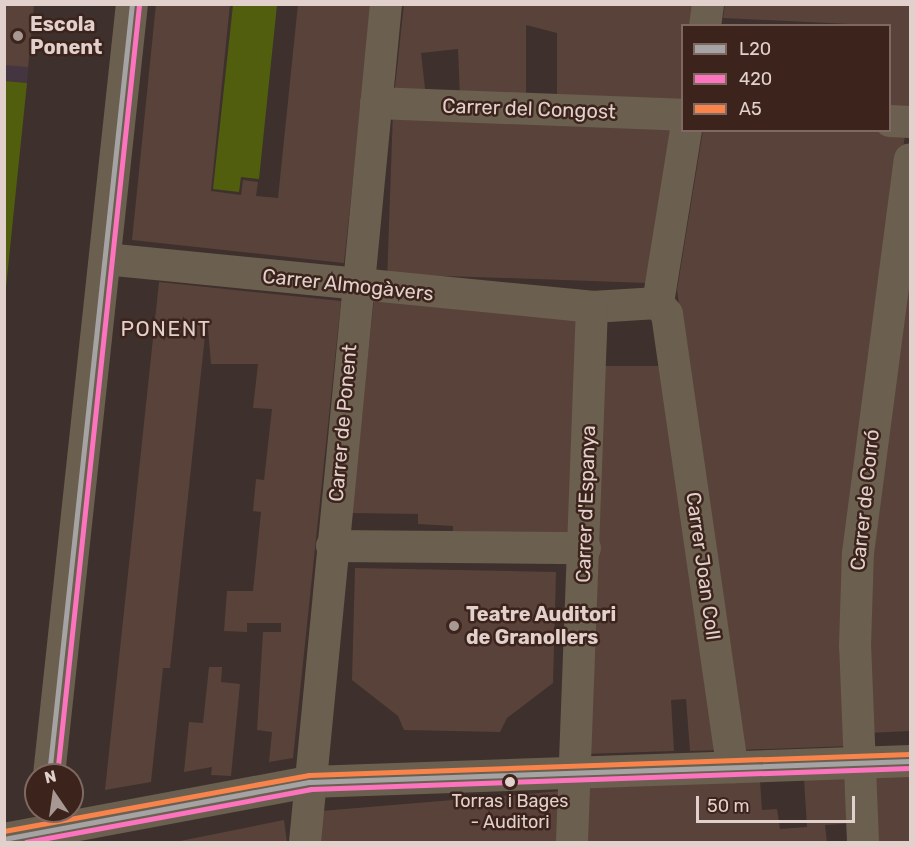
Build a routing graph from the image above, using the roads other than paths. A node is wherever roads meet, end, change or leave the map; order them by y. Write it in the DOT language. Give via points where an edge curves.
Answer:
graph roads {
  1 [pos="132,4"];
  2 [pos="386,4"];
  3 [pos="708,4"];
  4 [pos="705,24"];
  5 [pos="376,103"];
  6 [pos="681,115"];
  7 [pos="891,121"];
  8 [pos="910,122"];
  9 [pos="686,132"];
  10 [pos="910,159"];
  11 [pos="105,259"];
  12 [pos="356,287"];
  13 [pos="658,303"];
  14 [pos="592,306"];
  15 [pos="332,546"];
  16 [pos="585,548"];
  17 [pos="910,761"];
  18 [pos="50,763"];
  19 [pos="861,763"];
  20 [pos="732,767"];
  21 [pos="572,773"];
  22 [pos="310,782"];
  23 [pos="57,828"];
  24 [pos="4,838"];
  25 [pos="305,843"];
  26 [pos="572,843"];
  27 [pos="863,843"];
  1 -- 11 [label="street"];
  2 -- 5 [label="street, Carrer de Ponent"];
  3 -- 4 [label="street"];
  5 -- 6 [label="street, Carrer del Congost"];
  5 -- 12 [label="street, Carrer de Ponent"];
  7 -- 8 [label="street"];
  9 -- 13 [label="street"];
  10 -- 19 [label="street, Carrer de Corró" via="858,554"];
  11 -- 12 [label="street, Carrer Almogàvers"];
  11 -- 18 [label="street"];
  12 -- 14 [label="street, Carrer Almogàvers"];
  12 -- 15 [label="street, Carrer de Ponent"];
  13 -- 14 [label="street, Carrer Almogàvers"];
  13 -- 20 [label="street, Carrer Joan Coll" via="667,314"];
  14 -- 16 [label="street, Carrer d'Espanya"];
  15 -- 16 [label="street"];
  15 -- 22 [label="street, Carrer de Ponent"];
  16 -- 21 [label="street, Carrer d'Espanya"];
  17 -- 19 [label="street"];
  19 -- 20 [label="street"];
  19 -- 27 [label="street, Carrer de Corró"];
  20 -- 21 [label="street"];
  21 -- 22 [label="street"];
  21 -- 26 [label="street, Carrer d'Espanya"];
  22 -- 23 [label="street"];
  22 -- 25 [label="street, Carrer de Ponent"];
  23 -- 24 [label="street"];
}
